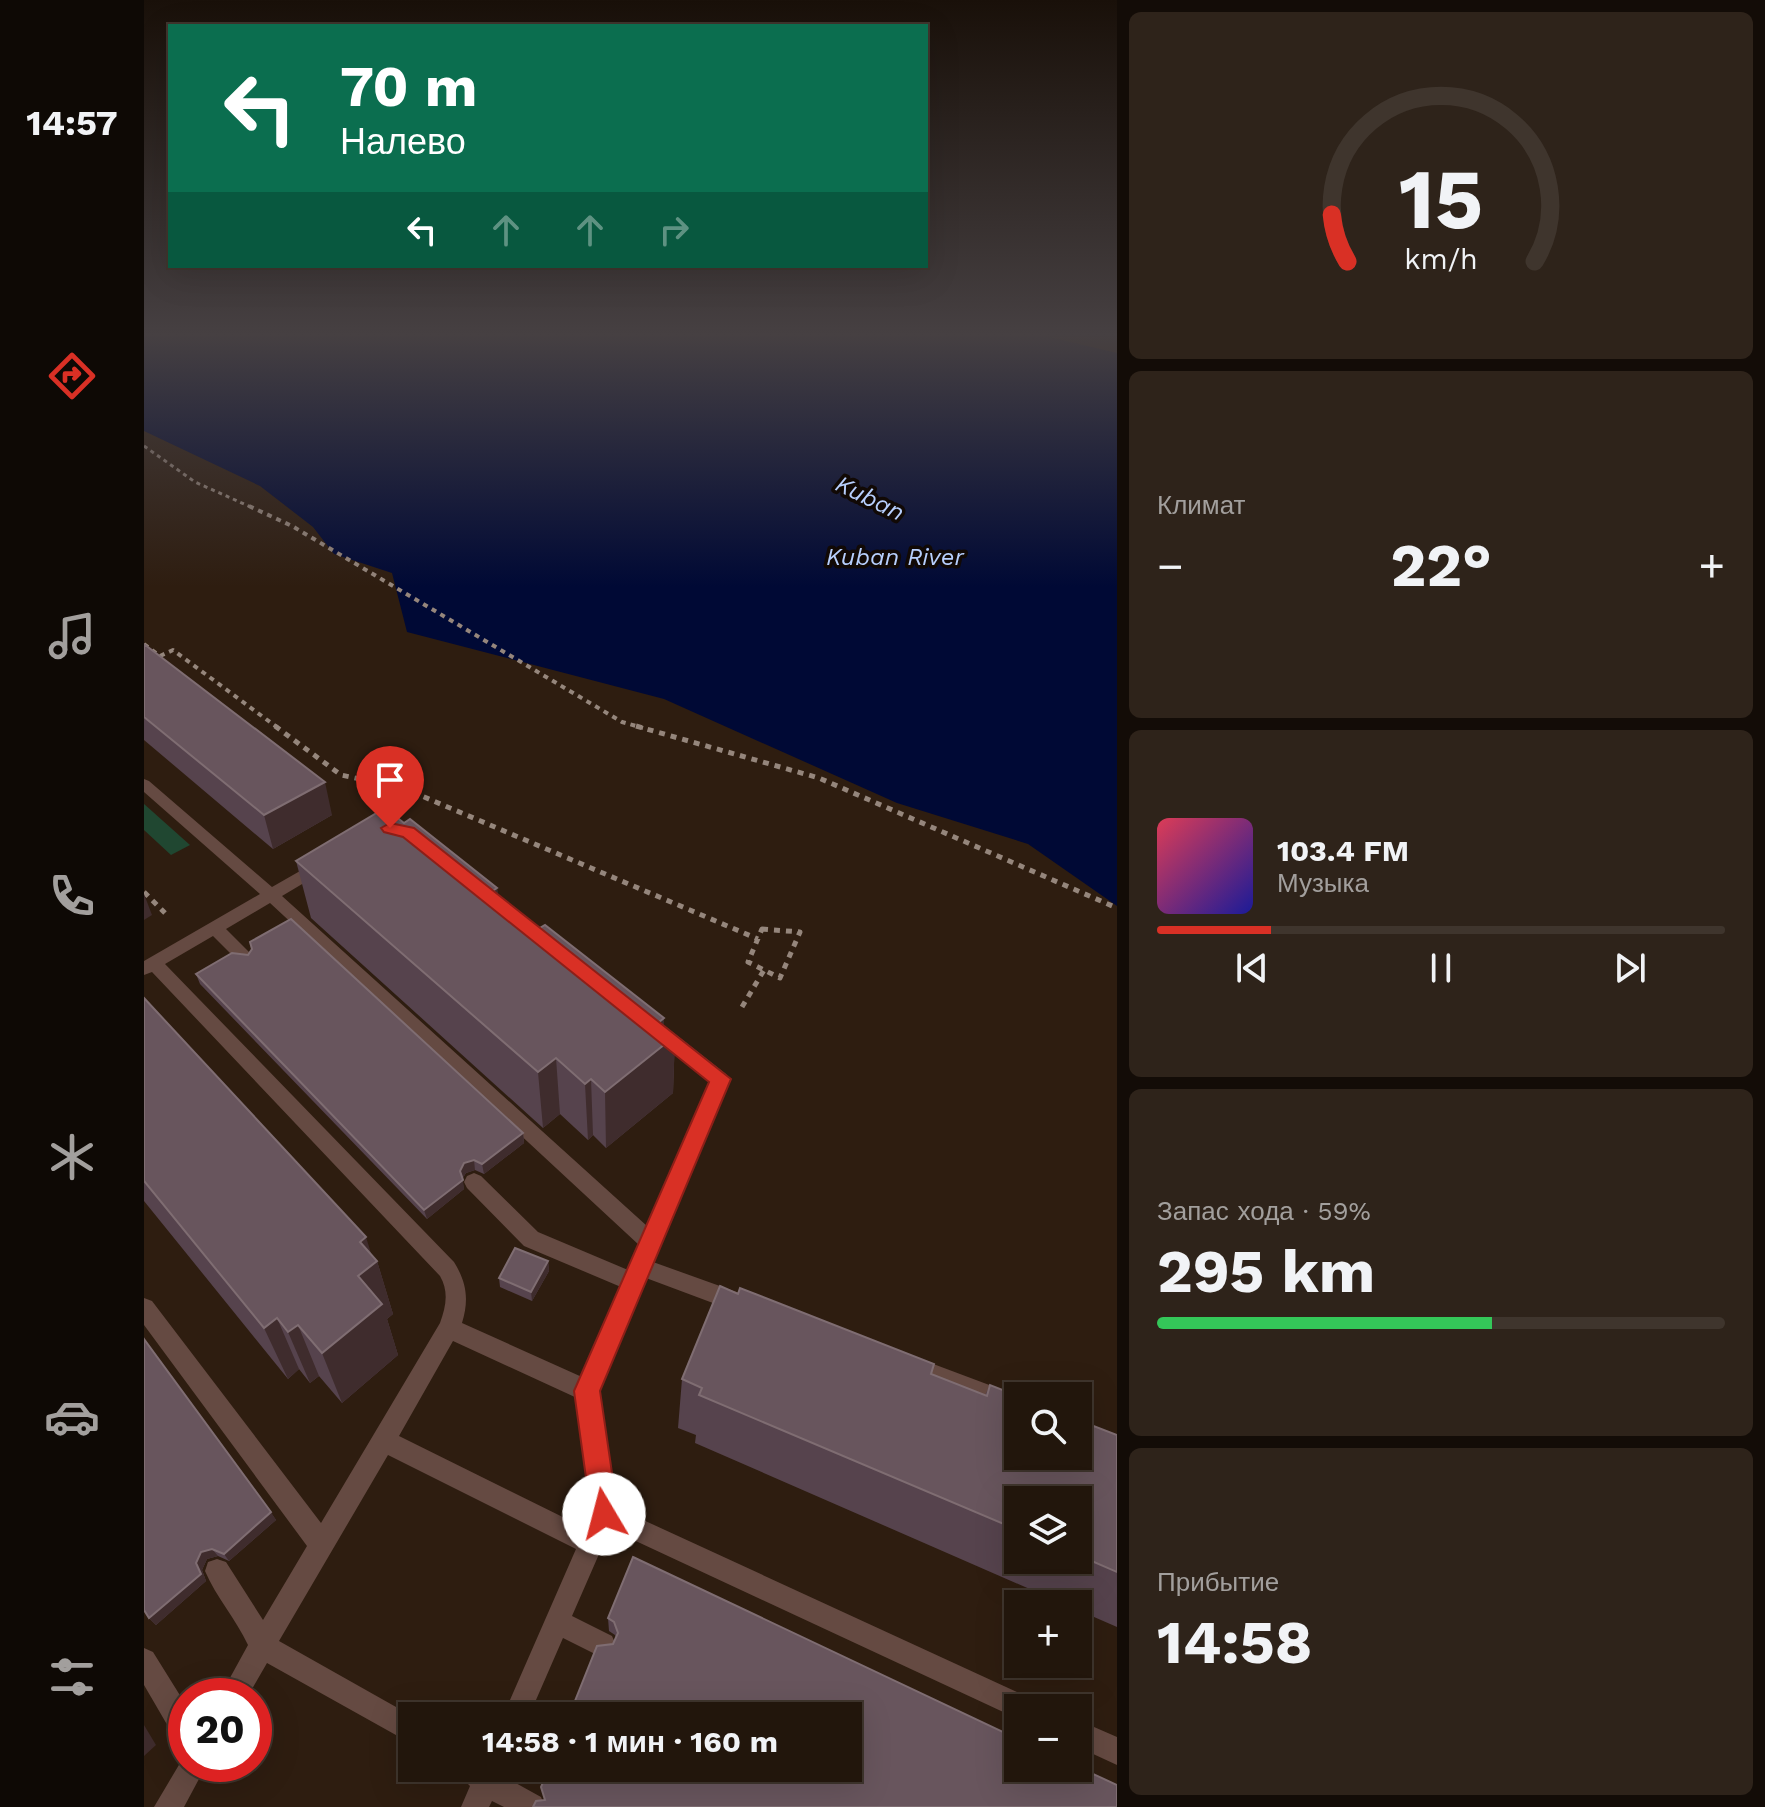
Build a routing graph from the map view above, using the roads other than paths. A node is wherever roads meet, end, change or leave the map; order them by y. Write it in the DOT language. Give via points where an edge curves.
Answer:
graph roads {
  1 [pos="144,784"];
  2 [pos="333,860"];
  3 [pos="271,895"];
  4 [pos="215,928"];
  5 [pos="245,958"];
  6 [pos="149,966"];
  7 [pos="638,1014"];
  8 [pos="474,1182"];
  9 [pos="651,1243"];
  10 [pos="637,1274"];
  11 [pos="144,1308"];
  12 [pos="757,1310"];
  13 [pos="449,1328"];
  14 [pos="887,1358"];
  15 [pos="587,1391"];
  16 [pos="1004,1402"];
  17 [pos="383,1440"];
  18 [pos="604,1514"];
  19 [pos="591,1544"];
  20 [pos="322,1545"];
  21 [pos="217,1571"];
  22 [pos="557,1622"];
  23 [pos="603,1645"];
  24 [pos="262,1646"];
  25 [pos="144,1661"];
  26 [pos="243,1678"];
  27 [pos="1004,1699"];
  28 [pos="168,1700"];
  29 [pos="522,1702"];
  30 [pos="398,1723"];
  31 [pos="1092,1739"];
  32 [pos="1117,1751"];
  33 [pos="183,1782"];
  34 [pos="484,1782"];
  35 [pos="168,1807"];
  36 [pos="531,1807"];
  1 -- 3 [label="lane"];
  2 -- 3 [label="lane"];
  3 -- 4 [label="lane"];
  3 -- 9 [label="lane"];
  4 -- 5 [label="lane"];
  4 -- 6 [label="lane"];
  6 -- 13 [label="lane" via="447,1269 458,1285"];
  7 -- 9 [label="lane" via="720,1079"];
  8 -- 10 [label="lane" via="531,1239"];
  9 -- 10 [label="lane"];
  10 -- 12 [label="lane"];
  10 -- 15 [label="lane"];
  11 -- 20 [label="lane"];
  13 -- 15 [label="lane"];
  13 -- 17 [label="lane"];
  14 -- 16 [label="lane"];
  15 -- 18 [label="lane"];
  17 -- 19 [label="lane"];
  17 -- 20 [label="lane"];
  18 -- 19 [label="lane"];
  18 -- 27 [label="lane"];
  19 -- 22 [label="lane"];
  20 -- 24 [label="lane"];
  21 -- 24 [label="lane"];
  22 -- 23 [label="lane"];
  22 -- 29 [label="lane"];
  24 -- 26 [label="lane"];
  24 -- 30 [label="lane"];
  25 -- 28 [label="lane"];
  31 -- 32 [label="lane"];
  33 -- 35 [label="lane"];
  34 -- 36 [label="lane"];
}
